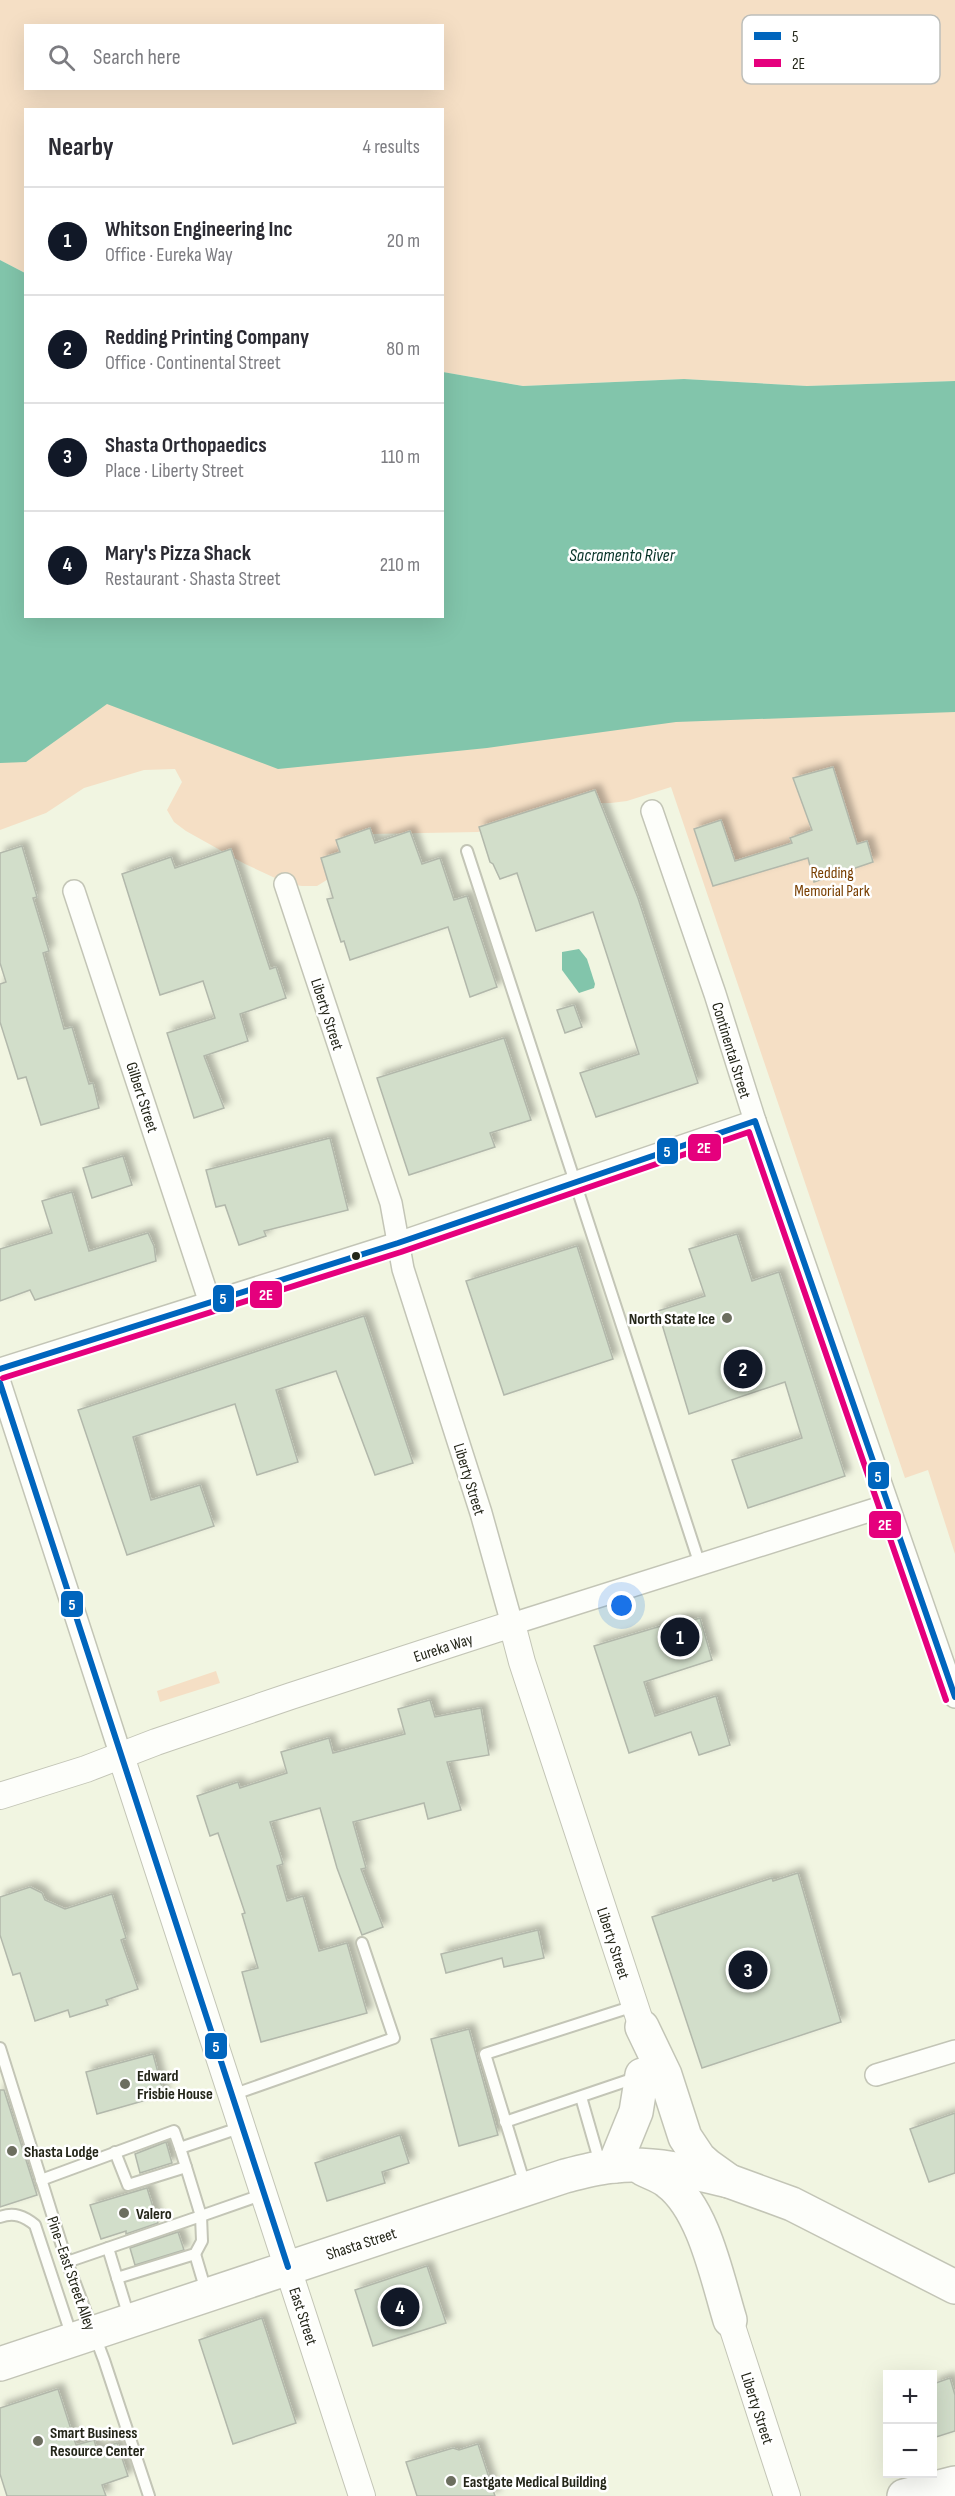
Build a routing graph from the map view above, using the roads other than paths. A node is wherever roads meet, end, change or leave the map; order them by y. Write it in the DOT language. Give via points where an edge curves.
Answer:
graph roads {
  1 [pos="652,811"];
  2 [pos="468,851"];
  3 [pos="285,884"];
  4 [pos="74,891"];
  5 [pos="755,1121"];
  6 [pos="575,1181"];
  7 [pos="398,1243"];
  8 [pos="210,1304"];
  9 [pos="0,1369"];
  10 [pos="0,1383"];
  11 [pos="888,1505"];
  12 [pos="700,1565"];
  13 [pos="512,1624"];
  14 [pos="955,1697"];
  15 [pos="121,1756"];
  16 [pos="0,1796"];
  17 [pos="362,1943"];
  18 [pos="638,2016"];
  19 [pos="0,2048"];
  20 [pos="955,2051"];
  21 [pos="642,2075"];
  22 [pos="876,2075"];
  23 [pos="232,2095"];
  24 [pos="581,2097"];
  25 [pos="505,2122"];
  26 [pos="243,2127"];
  27 [pos="180,2148"];
  28 [pos="116,2152"];
  29 [pos="617,2166"];
  30 [pos="186,2167"];
  31 [pos="41,2180"];
  32 [pos="729,2181"];
  33 [pos="526,2188"];
  34 [pos="264,2194"];
  35 [pos="201,2216"];
  36 [pos="0,2217"];
  37 [pos="108,2248"];
  38 [pos="195,2254"];
  39 [pos="67,2262"];
  40 [pos="288,2267"];
  41 [pos="117,2278"];
  42 [pos="955,2287"];
  43 [pos="207,2296"];
  44 [pos="730,2320"];
  45 [pos="130,2321"];
  46 [pos="83,2336"];
  47 [pos="0,2364"];
  48 [pos="955,2483"];
  49 [pos="149,2496"];
  50 [pos="362,2496"];
  51 [pos="787,2496"];
  52 [pos="904,2496"];
  1 -- 5 [label="street, Continental Street"];
  2 -- 6 [label="lane"];
  3 -- 7 [label="street, Liberty Street" via="391,1203"];
  4 -- 8 [label="street, Gilbert Street"];
  5 -- 6 [label="street"];
  5 -- 11 [label="street, Continental Street"];
  6 -- 7 [label="street"];
  6 -- 12 [label="lane"];
  7 -- 8 [label="street"];
  7 -- 13 [label="street, Liberty Street"];
  8 -- 9 [label="street"];
  10 -- 15 [label="street, East Street"];
  11 -- 12 [label="street, Eureka Way"];
  11 -- 14 [label="street, Continental Street"];
  12 -- 13 [label="street, Eureka Way"];
  13 -- 15 [label="street, Eureka Way"];
  13 -- 18 [label="street, Liberty Street"];
  15 -- 16 [label="street, Eureka Way"];
  15 -- 23 [label="street, East Street"];
  17 -- 23 [label="lane" via="394,2038"];
  18 -- 21 [label="street, Liberty Street" via="644,2057"];
  18 -- 25 [label="lane" via="485,2054"];
  18 -- 32 [label="highway" via="665,2075 685,2137 699,2158"];
  19 -- 31 [label="lane, Pine–East Street Alley"];
  20 -- 22 [label="street"];
  21 -- 24 [label="lane"];
  21 -- 29 [label="highway" via="636,2112"];
  23 -- 26 [label="street, East Street"];
  24 -- 25 [label="lane"];
  24 -- 29 [label="lane"];
  25 -- 33 [label="lane"];
  26 -- 27 [label="lane"];
  26 -- 34 [label="street, East Street"];
  27 -- 28 [label="lane" via="174,2131"];
  27 -- 30 [label="lane"];
  28 -- 30 [label="lane" via="128,2185"];
  28 -- 31 [label="lane"];
  29 -- 32 [label="highway, Shasta Street" via="695,2172"];
  29 -- 33 [label="highway, Shasta Street"];
  29 -- 44 [label="highway" via="668,2181 691,2208"];
  30 -- 35 [label="lane"];
  31 -- 39 [label="lane, Pine–East Street Alley"];
  32 -- 42 [label="highway" via="792,2204"];
  33 -- 40 [label="highway, Shasta Street"];
  34 -- 35 [label="lane"];
  34 -- 40 [label="street, East Street"];
  35 -- 37 [label="lane"];
  35 -- 38 [label="lane" via="202,2241"];
  36 -- 46 [label="lane" via="11,2214 35,2225"];
  37 -- 39 [label="lane"];
  37 -- 41 [label="lane"];
  38 -- 41 [label="lane"];
  38 -- 43 [label="lane"];
  39 -- 46 [label="lane, Pine–East Street Alley"];
  40 -- 43 [label="highway, Shasta Street"];
  40 -- 50 [label="street, East Street"];
  41 -- 45 [label="lane"];
  43 -- 45 [label="highway, Shasta Street"];
  44 -- 51 [label="street, Liberty Street"];
  45 -- 46 [label="highway, Shasta Street"];
  46 -- 47 [label="highway, Shasta Street"];
  46 -- 49 [label="lane, Pine–East Street Alley"];
  48 -- 52 [label="highway"];
}
